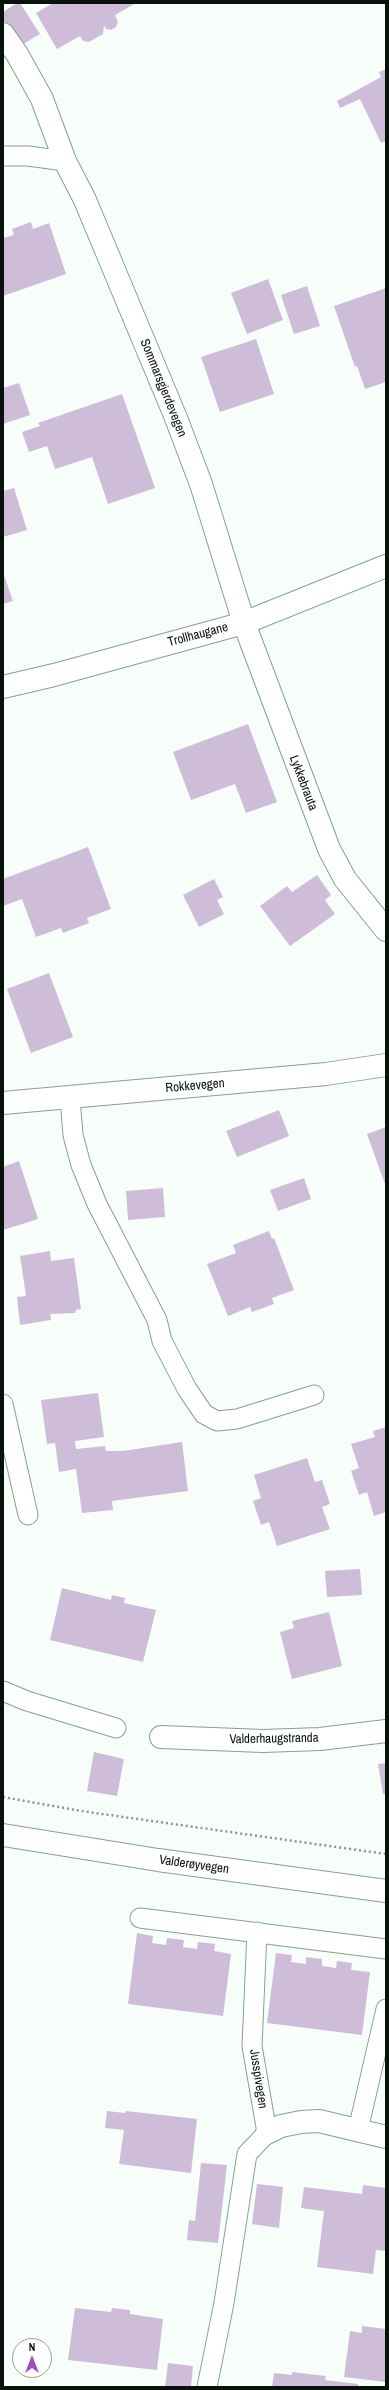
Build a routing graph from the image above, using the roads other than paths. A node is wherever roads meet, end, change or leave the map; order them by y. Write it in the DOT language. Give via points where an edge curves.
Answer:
graph roads {
  1 [pos="3,34"];
  2 [pos="3,156"];
  3 [pos="65,161"];
  4 [pos="386,566"];
  5 [pos="244,623"];
  6 [pos="3,686"];
  7 [pos="386,930"];
  8 [pos="386,1066"];
  9 [pos="70,1098"];
  10 [pos="3,1103"];
  11 [pos="314,1395"];
  12 [pos="3,1404"];
  13 [pos="28,1515"];
  14 [pos="3,1691"];
  15 [pos="116,1728"];
  16 [pos="386,1731"];
  17 [pos="161,1737"];
  18 [pos="3,1835"];
  19 [pos="386,1891"];
  20 [pos="140,1918"];
  21 [pos="257,1932"];
  22 [pos="386,1949"];
  23 [pos="386,2009"];
  24 [pos="358,2130"];
  25 [pos="267,2133"];
  26 [pos="386,2136"];
  27 [pos="207,2387"];
  1 -- 3 [label="street, Sommarsgjerdevegen" via="42,99"];
  2 -- 3 [label="lane" via="28,156"];
  3 -- 5 [label="street, Sommarsgjerdevegen" via="85,200 176,418 201,484"];
  4 -- 5 [label="street, Trollhaugane"];
  5 -- 6 [label="street, Trollhaugane" via="54,675"];
  5 -- 7 [label="street, Lykkebrauta" via="329,849 344,879"];
  8 -- 9 [label="street, Rokkevegen"];
  9 -- 10 [label="street, Rokkevegen"];
  9 -- 11 [label="lane" via="73,1135 81,1165 157,1320 162,1341 187,1389 204,1414 217,1421 237,1419"];
  12 -- 13 [label="lane"];
  14 -- 15 [label="lane" via="27,1701"];
  16 -- 17 [label="street, Valderhaugstranda" via="263,1741"];
  18 -- 19 [label="street, Valderøyvegen" via="158,1860"];
  20 -- 21 [label="lane"];
  21 -- 22 [label="lane"];
  21 -- 25 [label="lane, Jusspivegen" via="252,2046"];
  23 -- 24 [label="lane"];
  24 -- 25 [label="street" via="319,2121 287,2125"];
  24 -- 26 [label="street"];
  25 -- 27 [label="lane" via="247,2154 224,2303"];
}
